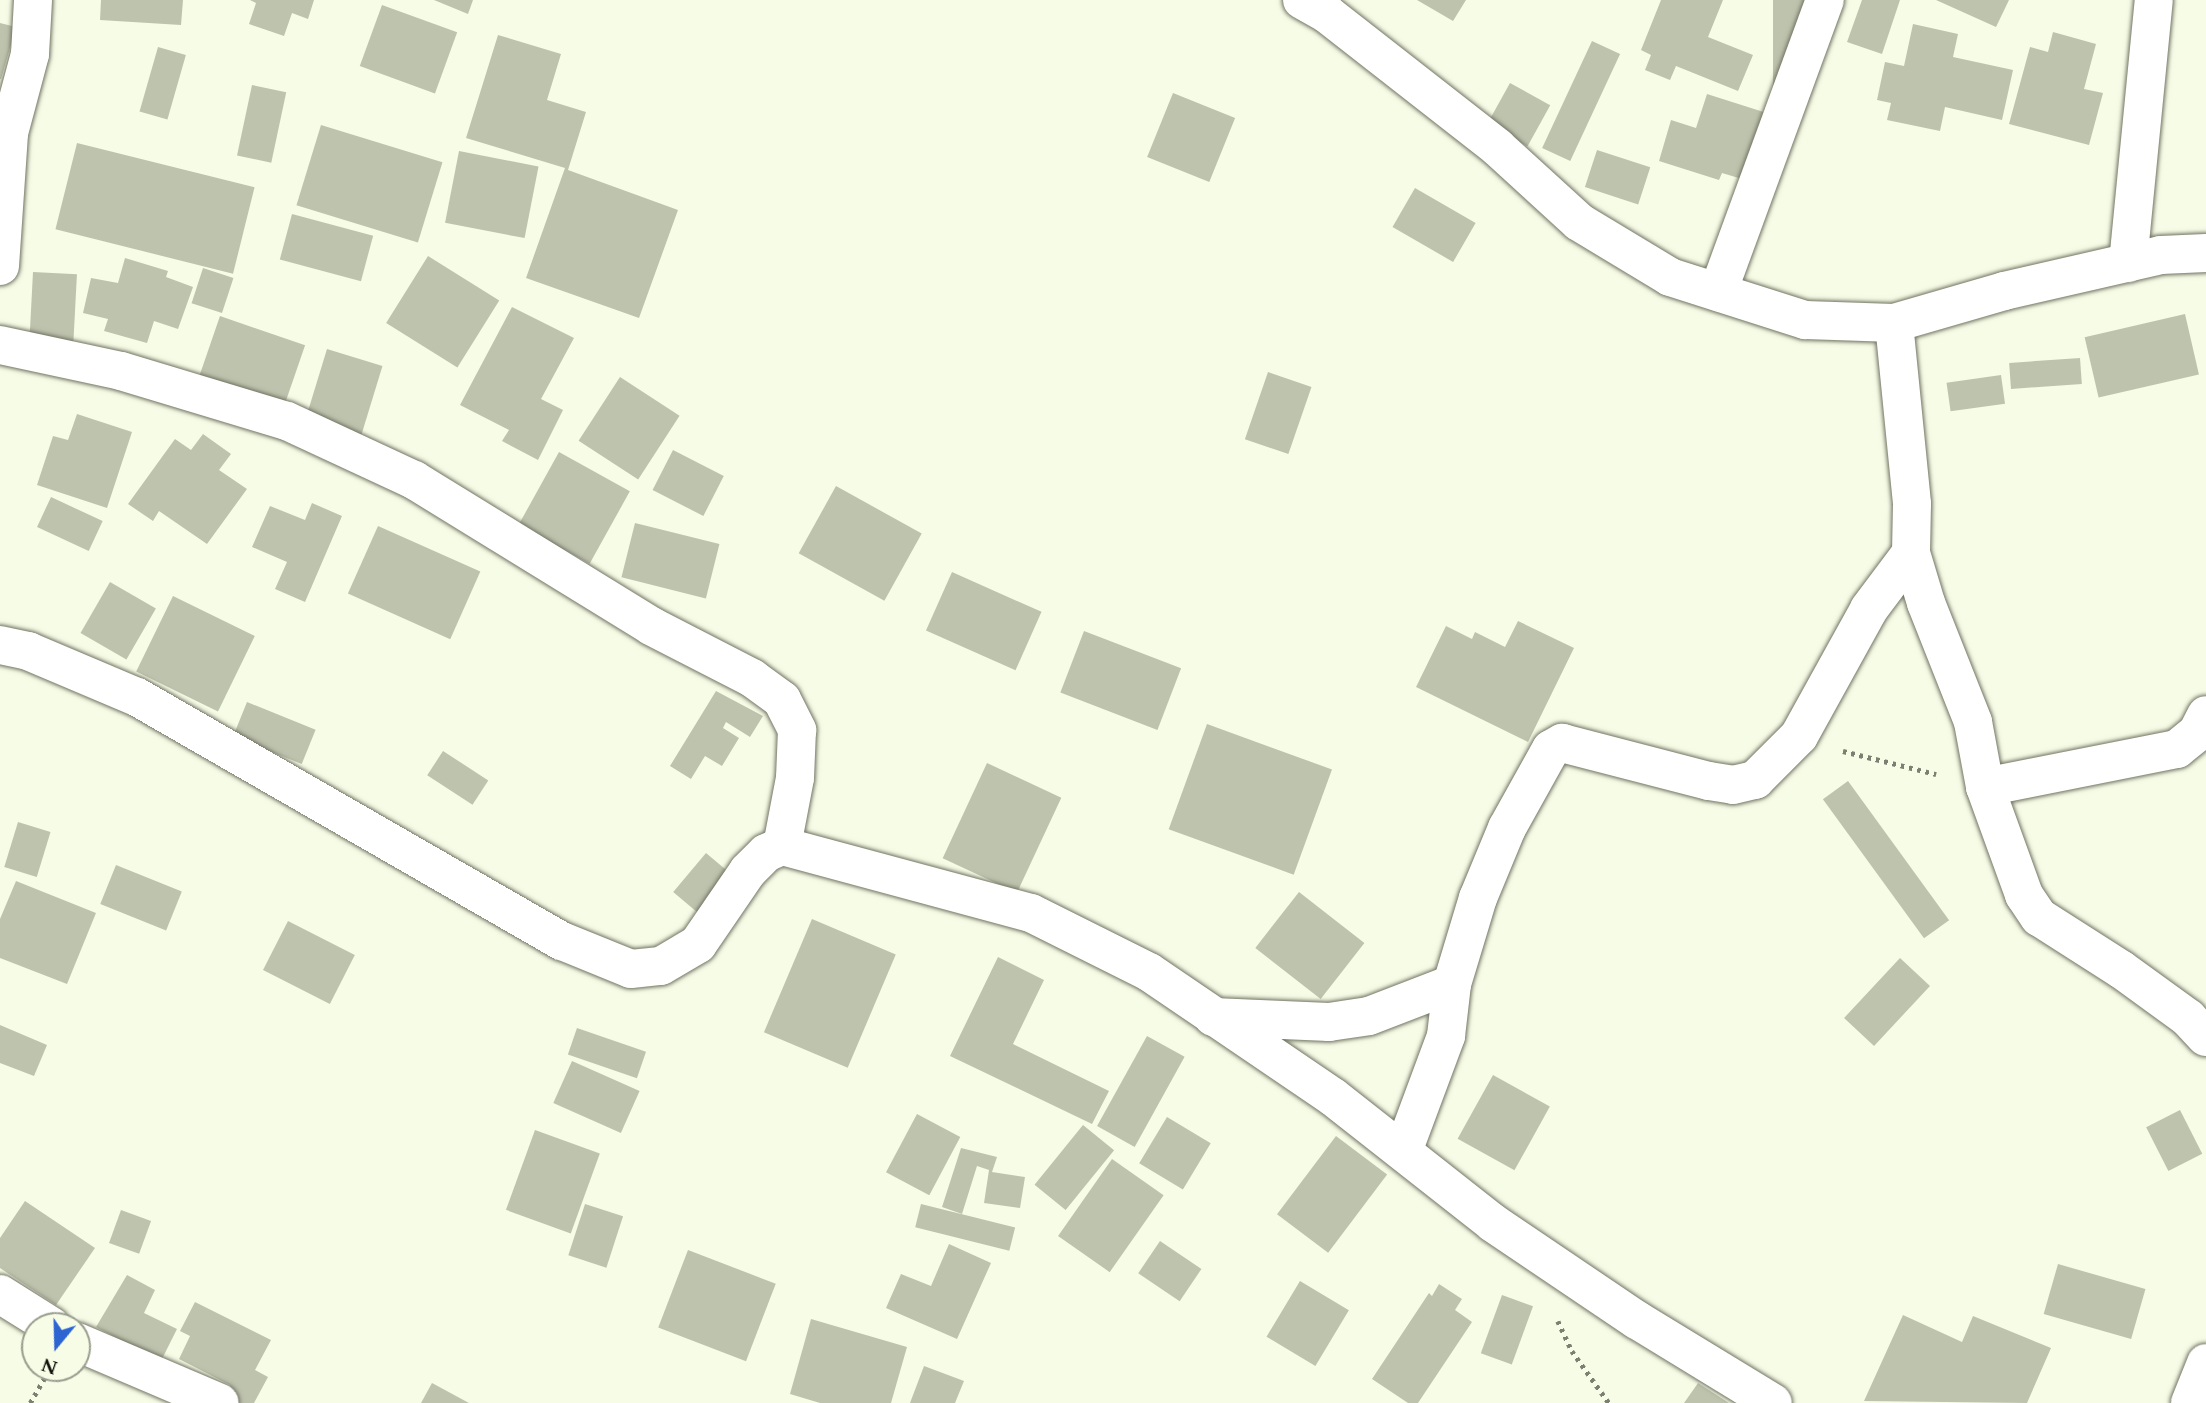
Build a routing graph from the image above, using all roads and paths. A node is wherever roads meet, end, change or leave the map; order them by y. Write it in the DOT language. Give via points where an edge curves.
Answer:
graph roads {
  1 [pos="33,0"];
  2 [pos="1301,0"];
  3 [pos="1825,0"];
  4 [pos="2154,0"];
  5 [pos="2206,253"];
  6 [pos="2128,263"];
  7 [pos="0,265"];
  8 [pos="1718,292"];
  9 [pos="1894,323"];
  10 [pos="0,345"];
  11 [pos="1911,553"];
  12 [pos="0,645"];
  13 [pos="2206,715"];
  14 [pos="1799,736"];
  15 [pos="1985,787"];
  16 [pos="782,846"];
  17 [pos="1452,984"];
  18 [pos="1213,1017"];
  19 [pos="2206,1037"];
  20 [pos="1404,1149"];
  21 [pos="1542,1256"];
  22 [pos="0,1294"];
  23 [pos="29,1312"];
  24 [pos="91,1348"];
  25 [pos="2206,1363"];
  26 [pos="42,1382"];
  27 [pos="30,1403"];
  28 [pos="220,1403"];
  29 [pos="1609,1403"];
  30 [pos="1773,1403"];
  31 [pos="2190,1403"];
  1 -- 7 [label="street" via="30,54 9,133"];
  2 -- 8 [label="street" via="1327,15 1497,147 1579,222 1670,277"];
  3 -- 8 [label="street"];
  4 -- 6 [label="street"];
  5 -- 6 [label="street"];
  6 -- 9 [label="street"];
  8 -- 9 [label="street" via="1805,320"];
  9 -- 11 [label="street" via="1912,504"];
  10 -- 16 [label="street" via="121,371 287,421 414,480 651,626 752,678 782,700 797,730 795,778"];
  11 -- 14 [label="street" via="1869,608"];
  11 -- 15 [label="street" via="1973,722"];
  12 -- 16 [label="street" via="29,652 137,697 562,941 631,969 661,966 698,944 748,871 766,853"];
  13 -- 15 [label="street" via="2189,743 2177,749"];
  14 -- 15 [label="path"];
  14 -- 17 [label="street" via="1755,780 1733,785 1562,743 1551,749 1507,828 1478,898"];
  15 -- 19 [label="street" via="2012,865 2039,917 2133,978"];
  16 -- 18 [label="street" via="1031,913 1149,972"];
  17 -- 18 [label="street" via="1369,1016 1329,1022"];
  17 -- 20 [label="street" via="1446,1036"];
  18 -- 20 [label="street"];
  20 -- 21 [label="street" via="1493,1223"];
  21 -- 29 [label="path" via="1561,1330"];
  21 -- 30 [label="street"];
  22 -- 23 [label="street"];
  24 -- 28 [label="street"];
  25 -- 31 [label="street"];
  26 -- 27 [label="path"];
}
